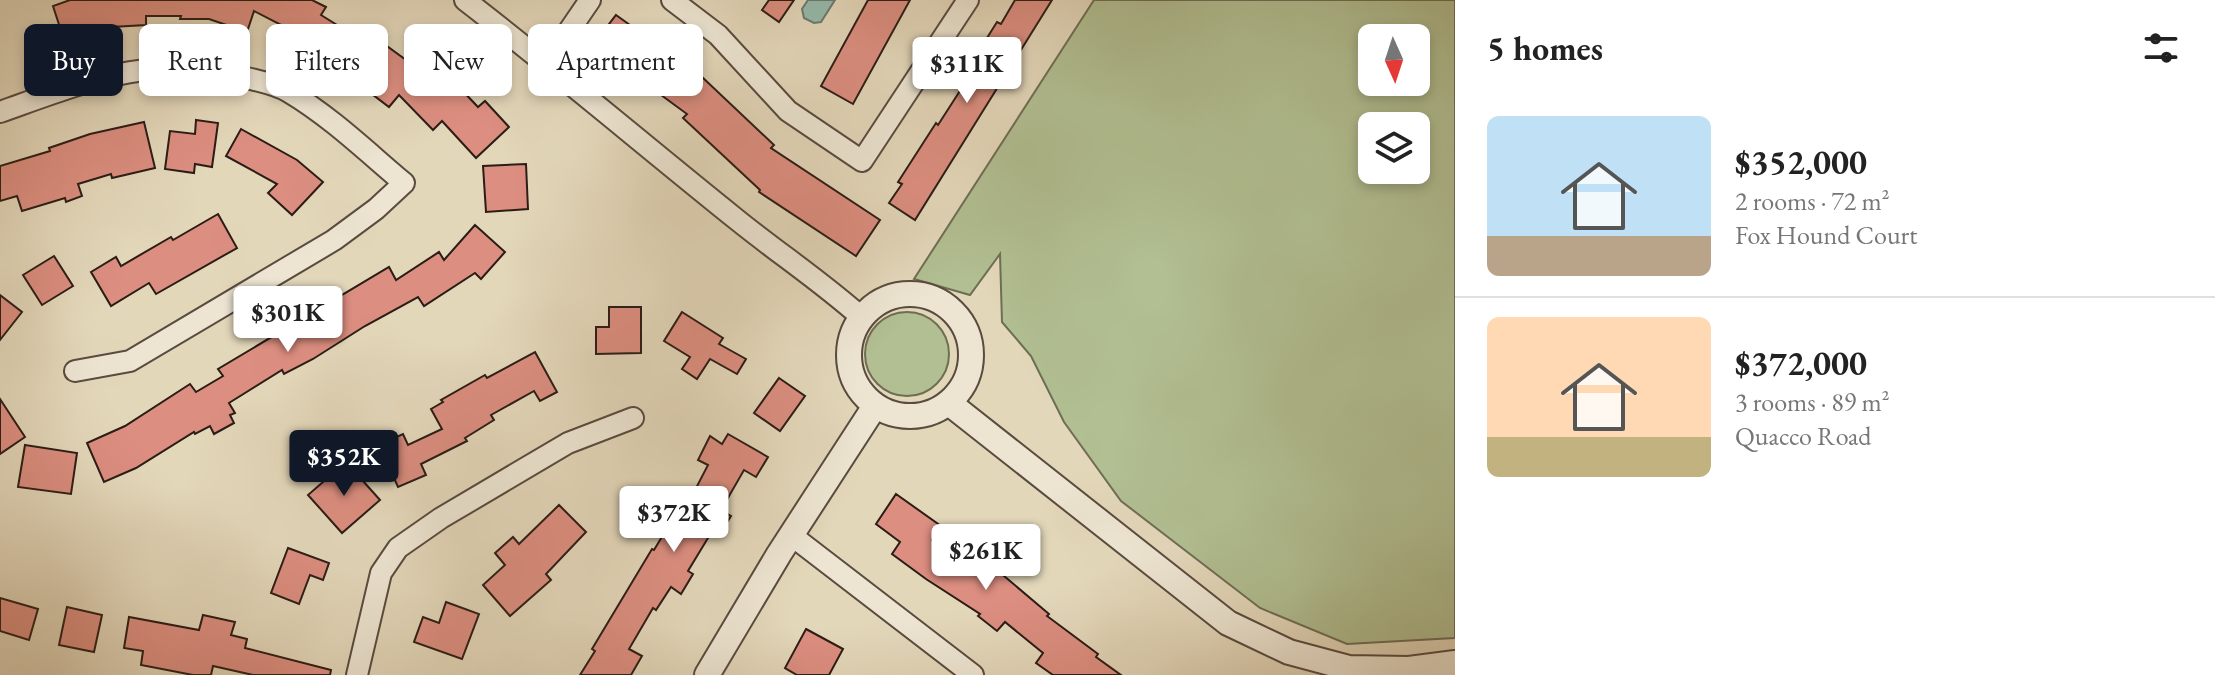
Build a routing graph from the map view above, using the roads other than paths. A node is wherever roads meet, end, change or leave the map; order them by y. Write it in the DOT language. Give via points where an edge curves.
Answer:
graph roads {
  1 [pos="465,0"];
  2 [pos="590,0"];
  3 [pos="672,0"];
  4 [pos="968,0"];
  5 [pos="574,24"];
  6 [pos="528,48"];
  7 [pos="587,96"];
  8 [pos="0,112"];
  9 [pos="861,317"];
  10 [pos="75,371"];
  11 [pos="949,403"];
  12 [pos="875,406"];
  13 [pos="633,418"];
  14 [pos="791,535"];
  15 [pos="1455,663"];
  16 [pos="357,675"];
  17 [pos="707,675"];
  18 [pos="973,675"];
  1 -- 6 [label="street"];
  2 -- 5 [label="street"];
  3 -- 4 [label="street" via="718,35 788,111 862,161"];
  7 -- 9 [label="street"];
  8 -- 10 [label="street" via="99,77 150,68 216,70 288,91 404,183 334,240 130,361"];
  9 -- 11 [label="street" via="895,296 916,294 953,312 971,348 970,368"];
  9 -- 12 [label="street" via="848,355 851,375"];
  11 -- 12 [label="street" via="912,416"];
  11 -- 15 [label="street" via="1228,623 1289,652 1349,668"];
  12 -- 14 [label="street"];
  13 -- 16 [label="street" via="568,443 398,548 381,573"];
  14 -- 17 [label="street"];
  14 -- 18 [label="street"];
}
